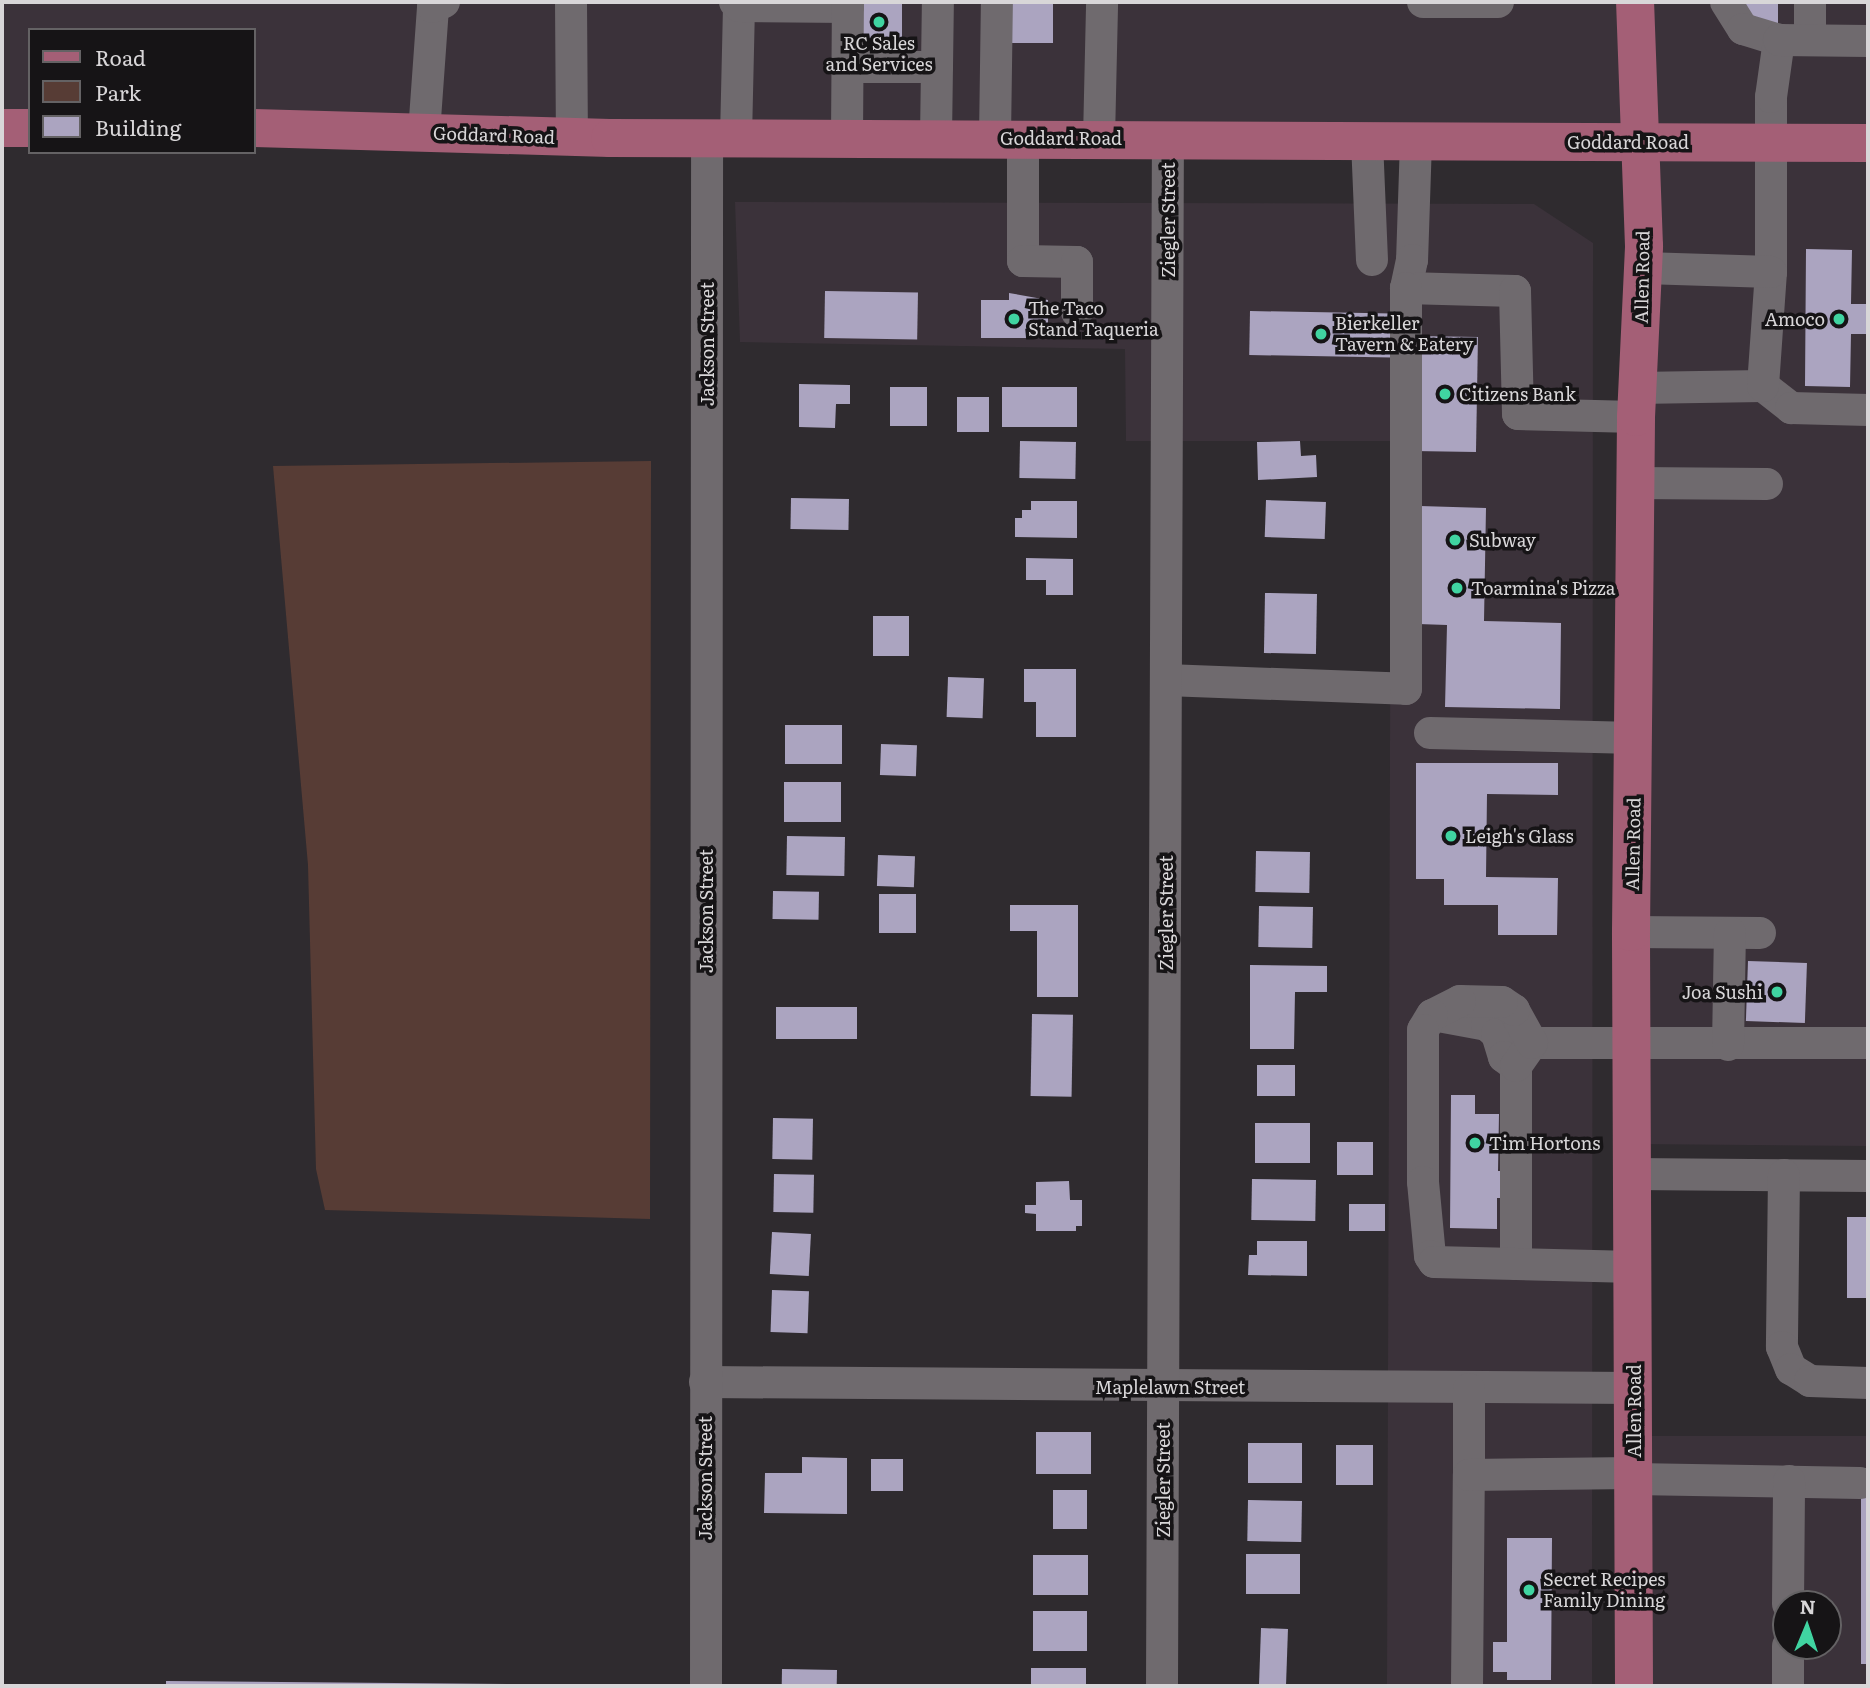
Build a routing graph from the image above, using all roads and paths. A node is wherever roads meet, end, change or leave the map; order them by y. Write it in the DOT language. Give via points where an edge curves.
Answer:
graph roads {
  1 [pos="444,2"];
  2 [pos="571,2"];
  3 [pos="938,2"];
  4 [pos="996,2"];
  5 [pos="1102,2"];
  6 [pos="1423,2"];
  7 [pos="1498,2"];
  8 [pos="1635,2"];
  9 [pos="1726,2"];
  10 [pos="1810,2"];
  11 [pos="737,4"];
  12 [pos="848,4"];
  13 [pos="1779,40"];
  14 [pos="1810,40"];
  15 [pos="1868,41"];
  16 [pos="847,67"];
  17 [pos="937,67"];
  18 [pos="2,128"];
  19 [pos="28,128"];
  20 [pos="256,128"];
  21 [pos="424,133"];
  22 [pos="722,136"];
  23 [pos="847,136"];
  24 [pos="572,137"];
  25 [pos="936,138"];
  26 [pos="1009,138"];
  27 [pos="1099,139"];
  28 [pos="1168,139"];
  29 [pos="1367,141"];
  30 [pos="1416,141"];
  31 [pos="1637,142"];
  32 [pos="1772,142"];
  33 [pos="1868,143"];
  34 [pos="1372,260"];
  35 [pos="1644,268"];
  36 [pos="1771,272"];
  37 [pos="1406,288"];
  38 [pos="1077,312"];
  39 [pos="1763,386"];
  40 [pos="1636,402"];
  41 [pos="1868,410"];
  42 [pos="1635,483"];
  43 [pos="1767,484"];
  44 [pos="1166,680"];
  45 [pos="1430,733"];
  46 [pos="1635,738"];
  47 [pos="1631,932"];
  48 [pos="1868,1043"];
  49 [pos="1728,1045"];
  50 [pos="1632,1046"];
  51 [pos="1524,1055"];
  52 [pos="1633,1174"];
  53 [pos="1784,1175"];
  54 [pos="1868,1176"];
  55 [pos="1516,1264"];
  56 [pos="1634,1267"];
  57 [pos="705,1382"];
  58 [pos="1868,1383"];
  59 [pos="1164,1387"];
  60 [pos="1634,1388"];
  61 [pos="1469,1389"];
  62 [pos="1469,1475"];
  63 [pos="1634,1476"];
  64 [pos="1789,1481"];
  65 [pos="1860,1483"];
  66 [pos="1788,1590"];
  67 [pos="1788,1660"];
  68 [pos="706,1686"];
  69 [pos="1162,1686"];
  70 [pos="1467,1686"];
  71 [pos="1633,1686"];
  72 [pos="1788,1686"];
  1 -- 21 [label="street" via="433,7"];
  2 -- 24 [label="street"];
  3 -- 17 [label="street"];
  4 -- 26 [label="street"];
  5 -- 27 [label="street"];
  6 -- 7 [label="street"];
  8 -- 31 [label="main road, Allen Road"];
  9 -- 13 [label="street" via="1743,29"];
  10 -- 14 [label="street"];
  11 -- 12 [label="street"];
  11 -- 22 [label="street, Jackson Street"];
  12 -- 16 [label="street"];
  13 -- 14 [label="street"];
  13 -- 32 [label="street" via="1771,97"];
  14 -- 15 [label="street"];
  16 -- 17 [label="street"];
  16 -- 23 [label="street"];
  17 -- 25 [label="street"];
  18 -- 19 [label="main road"];
  20 -- 21 [label="main road, Goddard Road"];
  21 -- 24 [label="main road, Goddard Road"];
  22 -- 23 [label="main road, Goddard Road"];
  22 -- 24 [label="main road, Goddard Road"];
  22 -- 57 [label="street, Jackson Street"];
  23 -- 25 [label="main road, Goddard Road"];
  25 -- 26 [label="main road, Goddard Road"];
  26 -- 27 [label="main road, Goddard Road"];
  26 -- 38 [label="street" via="1023,261 1077,262"];
  27 -- 28 [label="main road, Goddard Road"];
  28 -- 29 [label="main road, Goddard Road"];
  28 -- 44 [label="street, Ziegler Street"];
  29 -- 30 [label="main road, Goddard Road"];
  29 -- 34 [label="street"];
  30 -- 31 [label="main road, Goddard Road"];
  30 -- 37 [label="street" via="1412,260"];
  31 -- 32 [label="main road, Goddard Road"];
  31 -- 35 [label="main road, Allen Road"];
  32 -- 33 [label="main road, Goddard Road"];
  32 -- 36 [label="street"];
  35 -- 36 [label="street"];
  35 -- 40 [label="main road, Allen Road"];
  36 -- 39 [label="street"];
  37 -- 40 [label="street" via="1515,291 1518,414"];
  37 -- 44 [label="street" via="1406,689"];
  39 -- 40 [label="street"];
  39 -- 41 [label="street" via="1791,408"];
  40 -- 42 [label="main road, Allen Road"];
  42 -- 43 [label="street"];
  42 -- 46 [label="main road, Allen Road"];
  44 -- 59 [label="street, Ziegler Street"];
  45 -- 46 [label="street"];
  46 -- 47 [label="main road, Allen Road"];
  47 -- 49 [label="street" via="1745,933"];
  47 -- 50 [label="main road, Allen Road"];
  48 -- 49 [label="street"];
  49 -- 50 [label="street"];
  50 -- 51 [label="street"];
  50 -- 52 [label="main road, Allen Road"];
  51 -- 55 [label="street"];
  51 -- 55 [label="street" via="1504,1056 1497,1034 1487,1026 1432,1015 1423,1030 1428,1251 1434,1262"];
  52 -- 53 [label="street"];
  52 -- 56 [label="main road, Allen Road"];
  53 -- 54 [label="street"];
  53 -- 58 [label="street" via="1782,1347 1791,1369 1810,1381"];
  55 -- 56 [label="street"];
  56 -- 60 [label="main road, Allen Road"];
  57 -- 59 [label="street, Maplelawn Street"];
  57 -- 68 [label="street, Jackson Street"];
  59 -- 61 [label="street, Maplelawn Street"];
  59 -- 69 [label="street, Ziegler Street"];
  60 -- 61 [label="street, Maplelawn Street"];
  60 -- 63 [label="main road, Allen Road"];
  61 -- 62 [label="street"];
  62 -- 63 [label="street"];
  62 -- 70 [label="street"];
  63 -- 64 [label="street"];
  63 -- 71 [label="main road, Allen Road"];
  64 -- 65 [label="street"];
  64 -- 66 [label="street"];
  67 -- 72 [label="street"];
}
